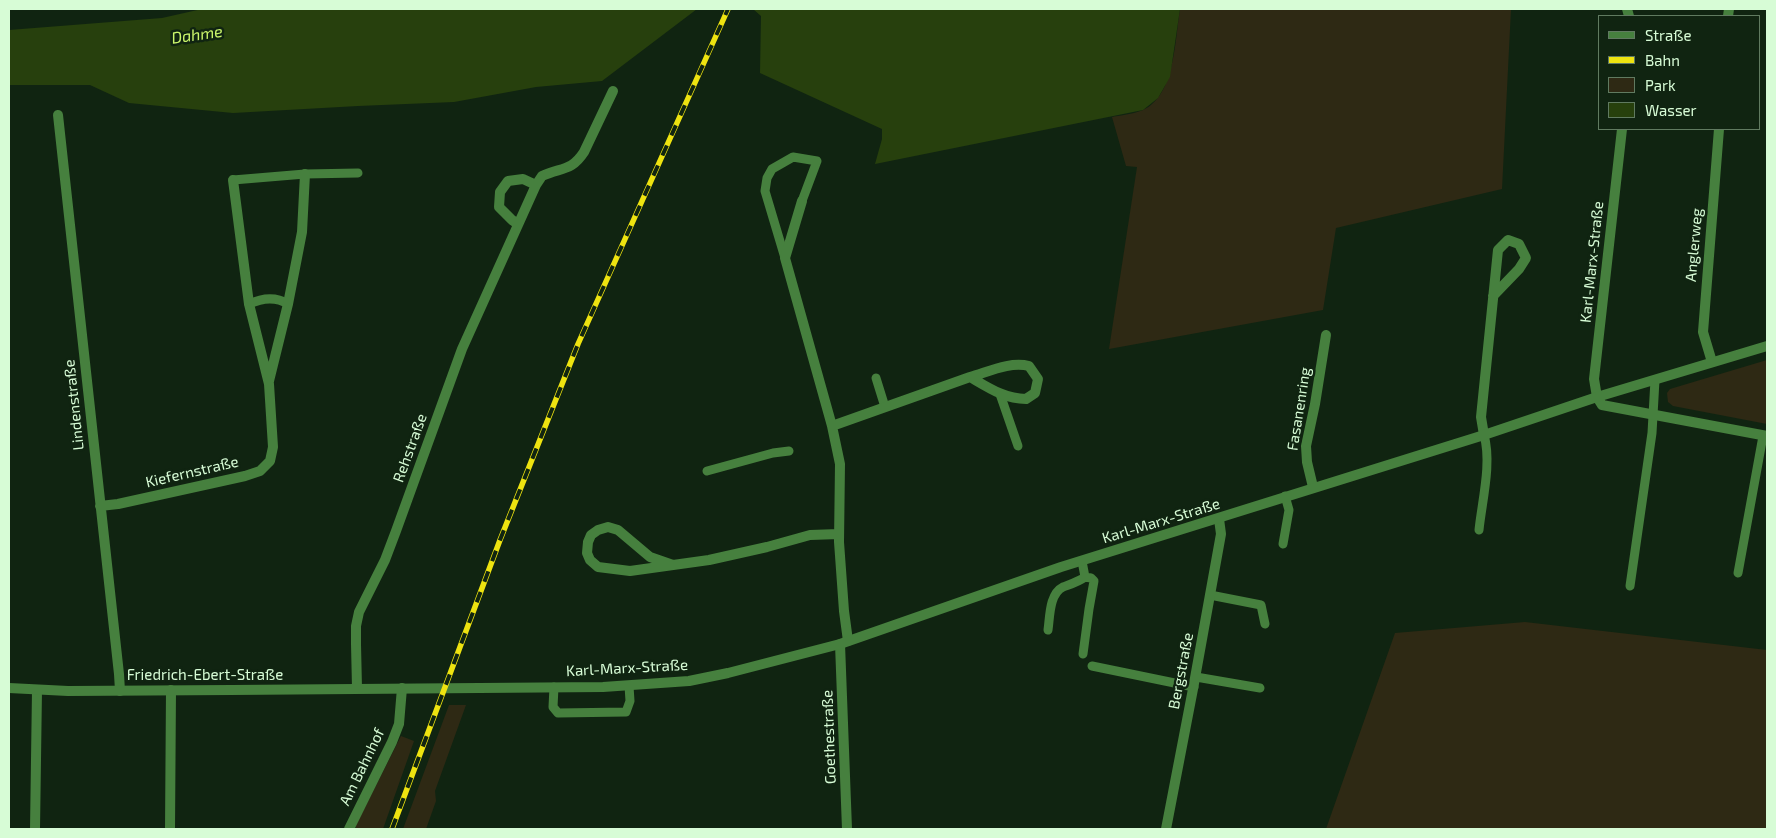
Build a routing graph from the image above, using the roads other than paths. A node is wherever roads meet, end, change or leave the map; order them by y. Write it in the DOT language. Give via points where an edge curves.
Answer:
graph roads {
  1 [pos="613,91"];
  2 [pos="58,115"];
  3 [pos="1622,130"];
  4 [pos="1719,130"];
  5 [pos="358,173"];
  6 [pos="305,174"];
  7 [pos="234,180"];
  8 [pos="536,185"];
  9 [pos="802,201"];
  10 [pos="518,224"];
  11 [pos="785,258"];
  12 [pos="1493,296"];
  13 [pos="249,304"];
  14 [pos="288,304"];
  15 [pos="1326,335"];
  16 [pos="1767,346"];
  17 [pos="1712,362"];
  18 [pos="970,377"];
  19 [pos="876,378"];
  20 [pos="1655,380"];
  21 [pos="269,384"];
  22 [pos="1000,394"];
  23 [pos="1597,398"];
  24 [pos="885,407"];
  25 [pos="1653,415"];
  26 [pos="832,426"];
  27 [pos="1484,435"];
  28 [pos="1765,436"];
  29 [pos="1018,446"];
  30 [pos="788,451"];
  31 [pos="707,471"];
  32 [pos="1313,487"];
  33 [pos="1285,496"];
  34 [pos="100,506"];
  35 [pos="1219,519"];
  36 [pos="1479,530"];
  37 [pos="839,534"];
  38 [pos="1283,544"];
  39 [pos="1082,561"];
  40 [pos="673,565"];
  41 [pos="1738,573"];
  42 [pos="1085,577"];
  43 [pos="1630,586"];
  44 [pos="1210,595"];
  45 [pos="1265,624"];
  46 [pos="1048,630"];
  47 [pos="844,642"];
  48 [pos="1083,654"];
  49 [pos="1092,666"];
  50 [pos="1195,682"];
  51 [pos="630,686"];
  52 [pos="554,687"];
  53 [pos="9,688"];
  54 [pos="357,688"];
  55 [pos="402,688"];
  56 [pos="1260,688"];
  57 [pos="37,690"];
  58 [pos="171,690"];
  59 [pos="120,691"];
  60 [pos="35,829"];
  61 [pos="170,829"];
  62 [pos="349,829"];
  63 [pos="847,829"];
  64 [pos="1166,829"];
  1 -- 8 [label="street" via="579,160 570,167 542,176"];
  2 -- 34 [label="street, Lindenstraße"];
  3 -- 23 [label="street, Karl-Marx-Straße" via="1594,379"];
  4 -- 17 [label="street, Anglerweg" via="1703,332"];
  5 -- 6 [label="lane, Kiefernstraße"];
  6 -- 7 [label="lane, Kiefernstraße"];
  6 -- 14 [label="street, Kiefernstraße" via="302,232"];
  7 -- 13 [label="street, Kiefernstraße"];
  8 -- 10 [label="street, Rehstraße"];
  8 -- 10 [label="street" via="523,179 508,181 500,192 499,207"];
  9 -- 11 [label="street"];
  9 -- 11 [label="lane" via="817,161 793,157 772,169 765,191"];
  10 -- 54 [label="street, Rehstraße" via="462,349 385,560 360,612 356,626"];
  11 -- 26 [label="street"];
  12 -- 12 [label="street" via="1526,258 1519,244 1508,240 1498,250"];
  12 -- 27 [label="street" via="1481,417"];
  13 -- 14 [label="lane" via="259,299 279,298"];
  13 -- 21 [label="street, Kiefernstraße"];
  14 -- 21 [label="street, Kiefernstraße"];
  15 -- 32 [label="street, Fasanenring" via="1306,446"];
  16 -- 17 [label="street, Karl-Marx-Straße"];
  17 -- 20 [label="street, Karl-Marx-Straße"];
  18 -- 22 [label="street"];
  18 -- 22 [label="street" via="1014,364 1029,366 1038,379 1035,392 1026,399"];
  18 -- 24 [label="street"];
  19 -- 24 [label="lane"];
  20 -- 23 [label="street, Karl-Marx-Straße"];
  20 -- 25 [label="lane"];
  21 -- 34 [label="street, Kiefernstraße" via="273,446 270,461 260,470 245,476"];
  22 -- 29 [label="lane"];
  23 -- 25 [label="street" via="1602,405"];
  23 -- 27 [label="street, Karl-Marx-Straße"];
  24 -- 26 [label="street"];
  25 -- 28 [label="street"];
  25 -- 43 [label="lane"];
  26 -- 37 [label="street" via="840,464"];
  27 -- 32 [label="street, Karl-Marx-Straße"];
  27 -- 36 [label="lane" via="1488,447"];
  28 -- 41 [label="lane"];
  30 -- 31 [label="lane"];
  32 -- 33 [label="street, Karl-Marx-Straße"];
  33 -- 35 [label="street, Karl-Marx-Straße"];
  33 -- 38 [label="lane" via="1289,510"];
  34 -- 59 [label="street, Lindenstraße"];
  35 -- 39 [label="street, Karl-Marx-Straße"];
  35 -- 44 [label="street, Bergstraße" via="1221,534"];
  37 -- 40 [label="street" via="810,535 718,558"];
  37 -- 47 [label="street"];
  39 -- 42 [label="lane"];
  39 -- 47 [label="street, Karl-Marx-Straße"];
  40 -- 40 [label="street" via="650,556 618,530 598,530 591,534 588,542 590,560 598,568 630,571"];
  42 -- 46 [label="lane" via="1055,593"];
  42 -- 48 [label="lane" via="1094,581"];
  44 -- 45 [label="lane" via="1261,605"];
  44 -- 50 [label="street, Bergstraße"];
  47 -- 51 [label="street, Karl-Marx-Straße" via="728,673 689,681"];
  47 -- 63 [label="street, Goethestraße"];
  49 -- 50 [label="lane"];
  50 -- 56 [label="lane"];
  50 -- 64 [label="street, Bergstraße"];
  51 -- 52 [label="street, Karl-Marx-Straße"];
  51 -- 52 [label="lane" via="626,712 558,713 553,707"];
  52 -- 55 [label="street, Karl-Marx-Straße"];
  53 -- 57 [label="street, Friedrich-Ebert-Straße"];
  54 -- 55 [label="street, Friedrich-Ebert-Straße"];
  54 -- 58 [label="street, Friedrich-Ebert-Straße"];
  55 -- 62 [label="street, Am Bahnhof" via="399,724"];
  57 -- 59 [label="street, Friedrich-Ebert-Straße"];
  57 -- 60 [label="street"];
  58 -- 59 [label="street, Friedrich-Ebert-Straße"];
  58 -- 61 [label="street"];
}
